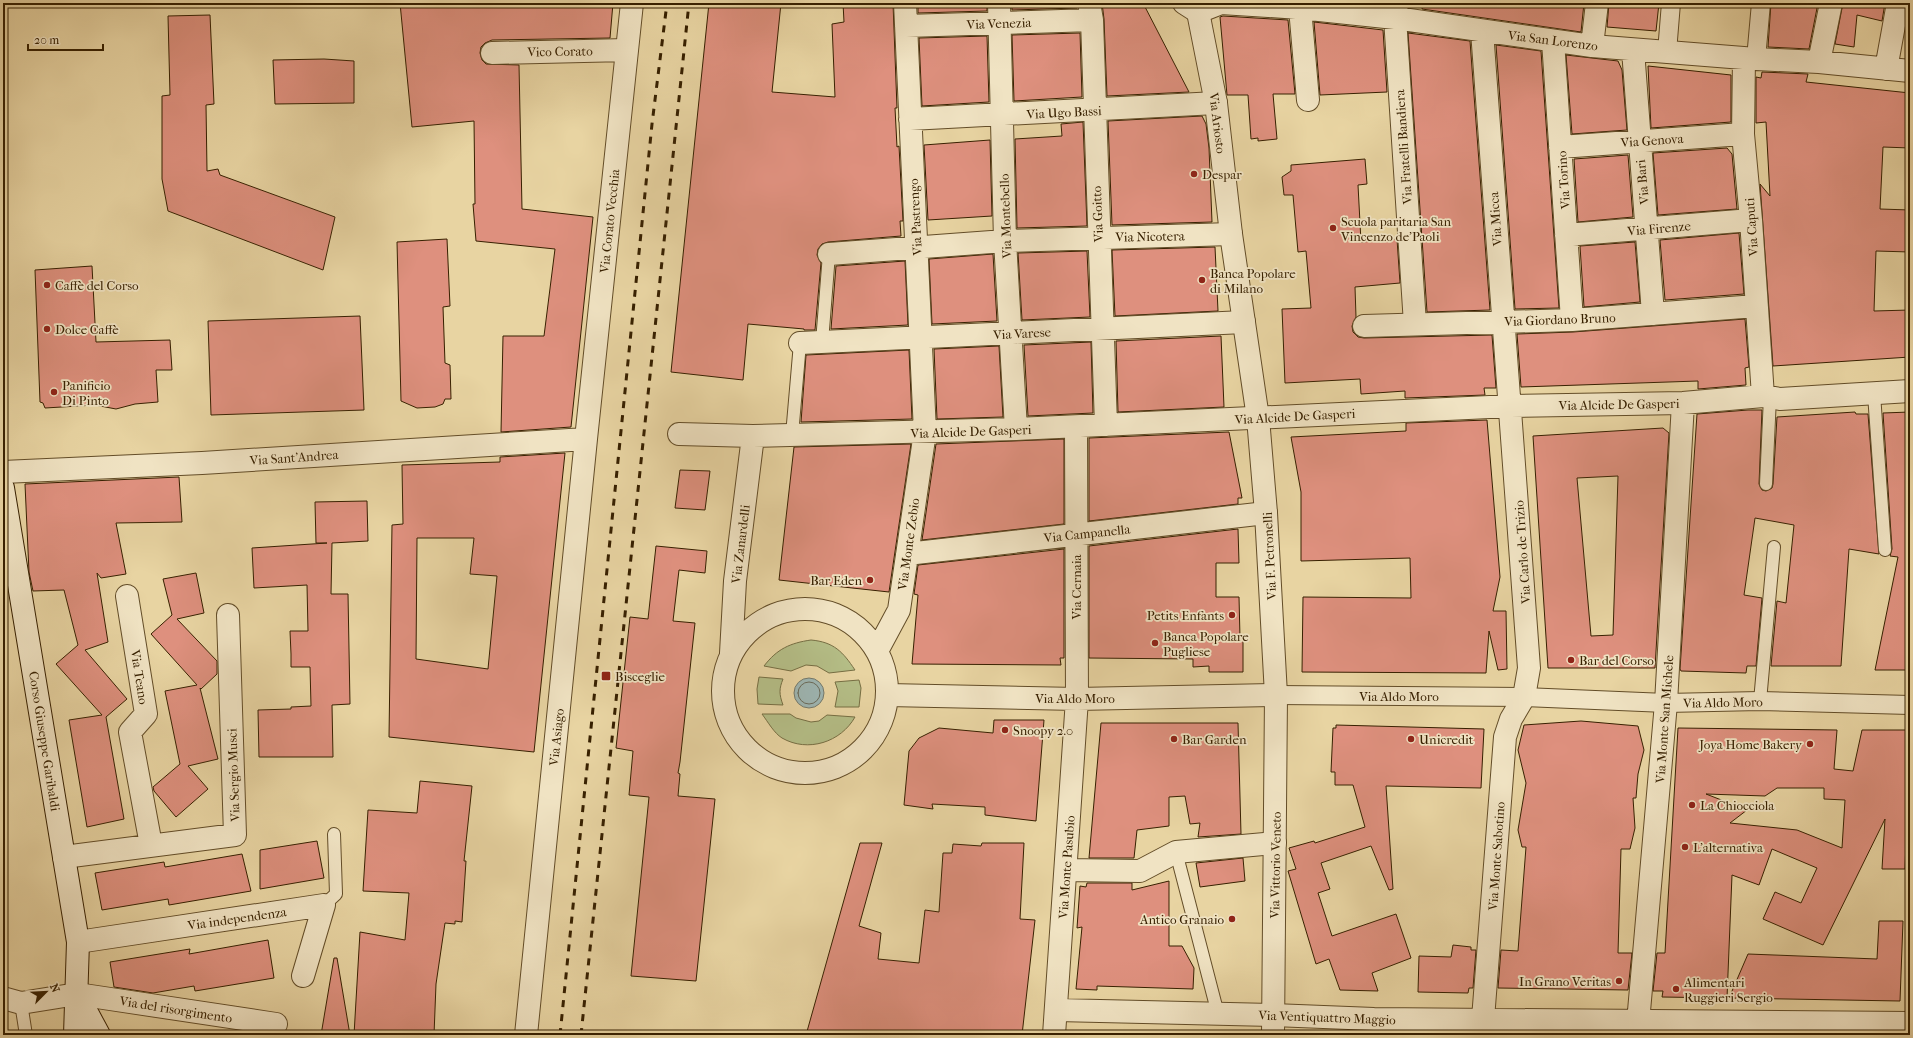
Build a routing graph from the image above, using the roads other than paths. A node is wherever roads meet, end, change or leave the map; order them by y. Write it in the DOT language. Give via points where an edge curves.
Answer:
graph roads {
  1 [pos="632,3"];
  2 [pos="905,3"];
  3 [pos="1597,3"];
  4 [pos="1671,3"];
  5 [pos="1761,3"];
  6 [pos="1831,3"];
  7 [pos="1898,3"];
  8 [pos="1194,6"];
  9 [pos="1300,8"];
  10 [pos="1396,10"];
  11 [pos="1090,11"];
  12 [pos="999,13"];
  13 [pos="906,26"];
  14 [pos="1482,31"];
  15 [pos="1553,41"];
  16 [pos="1592,46"];
  17 [pos="627,50"];
  18 [pos="1633,50"];
  19 [pos="1667,52"];
  20 [pos="492,53"];
  21 [pos="1750,58"];
  22 [pos="1819,62"];
  23 [pos="1886,69"];
  24 [pos="1910,71"];
  25 [pos="1308,100"];
  26 [pos="1216,103"];
  27 [pos="1094,111"];
  28 [pos="1003,115"];
  29 [pos="910,119"];
  30 [pos="1743,134"];
  31 [pos="1639,142"];
  32 [pos="1560,147"];
  33 [pos="1751,220"];
  34 [pos="1646,229"];
  35 [pos="1231,234"];
  36 [pos="1566,235"];
  37 [pos="1098,237"];
  38 [pos="1005,241"];
  39 [pos="917,248"];
  40 [pos="829,254"];
  41 [pos="1756,306"];
  42 [pos="1653,314"];
  43 [pos="1572,320"];
  44 [pos="1502,321"];
  45 [pos="1244,322"];
  46 [pos="1416,324"];
  47 [pos="1364,326"];
  48 [pos="1101,329"];
  49 [pos="1010,334"];
  50 [pos="921,337"];
  51 [pos="822,342"];
  52 [pos="800,343"];
  53 [pos="1910,391"];
  54 [pos="1874,394"];
  55 [pos="1766,396"];
  56 [pos="1683,403"];
  57 [pos="1511,406"];
  58 [pos="1258,418"];
  59 [pos="1106,425"];
  60 [pos="1076,427"];
  61 [pos="1016,430"];
  62 [pos="925,432"];
  63 [pos="679,434"];
  64 [pos="792,435"];
  65 [pos="753,436"];
  66 [pos="586,439"];
  67 [pos="3,472"];
  68 [pos="1766,484"];
  69 [pos="3,488"];
  70 [pos="1266,513"];
  71 [pos="1076,534"];
  72 [pos="1774,547"];
  73 [pos="1885,550"];
  74 [pos="907,554"];
  75 [pos="127,596"];
  76 [pos="228,615"];
  77 [pos="877,651"];
  78 [pos="732,653"];
  79 [pos="888,695"];
  80 [pos="1276,695"];
  81 [pos="1524,697"];
  82 [pos="1077,699"];
  83 [pos="1760,701"];
  84 [pos="1666,703"];
  85 [pos="1910,705"];
  86 [pos="334,834"];
  87 [pos="1275,843"];
  88 [pos="151,845"];
  89 [pos="1176,852"];
  90 [pos="64,857"];
  91 [pos="1066,870"];
  92 [pos="324,905"];
  93 [pos="78,942"];
  94 [pos="303,976"];
  95 [pos="77,994"];
  96 [pos="12,1001"];
  97 [pos="1057,1010"];
  98 [pos="1218,1014"];
  99 [pos="1484,1019"];
  100 [pos="1910,1023"];
  101 [pos="276,1024"];
  102 [pos="1273,1025"];
  103 [pos="1637,1028"];
  104 [pos="26,1035"];
  105 [pos="75,1035"];
  106 [pos="99,1035"];
  107 [pos="526,1035"];
  108 [pos="1054,1035"];
  1 -- 17 [label="street, Via Corato Vecchia"];
  2 -- 13 [label="street, Via Pastrengo"];
  3 -- 16 [label="street"];
  4 -- 19 [label="street"];
  5 -- 21 [label="street"];
  6 -- 22 [label="street"];
  7 -- 23 [label="street"];
  8 -- 9 [label="street, Via San Lorenzo" via="1221,3"];
  8 -- 26 [label="street, Via Ariosto"];
  9 -- 10 [label="street, Via San Lorenzo"];
  9 -- 25 [label="street"];
  10 -- 14 [label="street, Via San Lorenzo"];
  10 -- 46 [label="street, Via Fratelli Bandiera"];
  11 -- 12 [label="street, Via Venezia"];
  11 -- 27 [label="street, Via Goitto"];
  12 -- 13 [label="street, Via Venezia"];
  12 -- 28 [label="street, Via Montebello"];
  13 -- 29 [label="street, Via Pastrengo"];
  14 -- 15 [label="street, Via San Lorenzo"];
  14 -- 44 [label="street, Via Micca"];
  15 -- 16 [label="street, Via San Lorenzo"];
  15 -- 32 [label="street, Via Torino"];
  16 -- 18 [label="street, Via San Lorenzo"];
  17 -- 20 [label="street, Vico Corato"];
  17 -- 66 [label="street, Via Corato Vecchia"];
  18 -- 19 [label="street, Via San Lorenzo"];
  18 -- 31 [label="street, Via Bari"];
  19 -- 21 [label="street, Via San Lorenzo"];
  21 -- 22 [label="street, Via San Lorenzo"];
  21 -- 30 [label="street, Via Caputi"];
  22 -- 23 [label="street, Via San Lorenzo"];
  23 -- 24 [label="street, Via San Lorenzo"];
  26 -- 27 [label="street, Via Ugo Bassi"];
  26 -- 35 [label="street, Via Ariosto"];
  27 -- 28 [label="street, Via Ugo Bassi"];
  27 -- 37 [label="street, Via Goitto"];
  28 -- 29 [label="street, Via Ugo Bassi"];
  28 -- 38 [label="street, Via Montebello"];
  29 -- 39 [label="street, Via Pastrengo"];
  30 -- 31 [label="street, Via Genova"];
  30 -- 33 [label="street, Via Caputi"];
  31 -- 32 [label="street, Via Genova"];
  31 -- 34 [label="street, Via Bari"];
  32 -- 36 [label="street, Via Torino"];
  33 -- 34 [label="street, Via Firenze"];
  33 -- 41 [label="street, Via Caputi"];
  34 -- 36 [label="street, Via Firenze"];
  34 -- 42 [label="street, Via Bari"];
  35 -- 37 [label="street, Via Nicotera"];
  35 -- 45 [label="street, Via Ariosto"];
  36 -- 43 [label="street, Via Torino"];
  37 -- 38 [label="street, Via Nicotera"];
  37 -- 48 [label="street, Via Goitto"];
  38 -- 39 [label="street, Via Nicotera"];
  38 -- 49 [label="street, Via Montebello"];
  39 -- 40 [label="street, Via Nicotera"];
  39 -- 50 [label="street, Via Pastrengo"];
  40 -- 51 [label="lane"];
  41 -- 42 [label="street, Via Giordano Bruno"];
  41 -- 55 [label="street, Via Caputi"];
  42 -- 43 [label="street, Via Giordano Bruno"];
  43 -- 44 [label="street, Via Giordano Bruno"];
  44 -- 46 [label="street, Via Giordano Bruno"];
  44 -- 57 [label="street, Via Micca"];
  45 -- 48 [label="street, Via Varese"];
  45 -- 58 [label="street, Via Ariosto"];
  46 -- 47 [label="street, Via Giordano Bruno"];
  48 -- 49 [label="street, Via Varese"];
  48 -- 59 [label="street, Via Goitto"];
  49 -- 50 [label="street, Via Varese"];
  49 -- 61 [label="street, Via Montebello"];
  50 -- 51 [label="street, Via Varese"];
  50 -- 62 [label="street, Via Pastrengo"];
  51 -- 52 [label="street, Via Varese"];
  52 -- 64 [label="lane"];
  53 -- 54 [label="street, Via Alcide De Gasperi"];
  54 -- 55 [label="street, Via Alcide De Gasperi" via="1780,398"];
  54 -- 73 [label="lane"];
  55 -- 56 [label="street, Via Alcide De Gasperi"];
  55 -- 68 [label="lane"];
  56 -- 57 [label="street, Via Alcide De Gasperi"];
  56 -- 84 [label="street, Via Monte San Michele"];
  57 -- 58 [label="street, Via Alcide De Gasperi"];
  57 -- 81 [label="street, Via Carlo de Trizio" via="1529,644 1530,668"];
  58 -- 59 [label="street, Via Alcide De Gasperi"];
  58 -- 70 [label="street, Via F. Petronelli"];
  59 -- 60 [label="street, Via Alcide De Gasperi"];
  60 -- 61 [label="street, Via Alcide De Gasperi"];
  60 -- 71 [label="street, Via Cernaia"];
  61 -- 62 [label="street, Via Alcide De Gasperi"];
  62 -- 64 [label="street, Via Alcide De Gasperi"];
  62 -- 74 [label="street, Via Monte Zebio"];
  63 -- 65 [label="street, Via Alcide De Gasperi"];
  64 -- 65 [label="street, Via Alcide De Gasperi"];
  65 -- 78 [label="street, Via Zanardelli" via="735,581"];
  66 -- 67 [label="street, Via Sant'Andrea" via="202,463"];
  66 -- 107 [label="street, Via Asiago"];
  69 -- 90 [label="street, Corso Giuseppe Garibaldi"];
  70 -- 71 [label="street, Via Campanella"];
  70 -- 80 [label="street, Via F. Petronelli"];
  71 -- 74 [label="street, Via Campanella"];
  71 -- 82 [label="street, Via Cernaia"];
  72 -- 83 [label="lane"];
  74 -- 77 [label="street, Via Monte Zebio" via="899,610"];
  75 -- 88 [label="street, Via Teano" via="146,714 130,732"];
  76 -- 88 [label="street, Via Sergio Musci" via="235,835"];
  77 -- 78 [label="street" via="862,631 840,617 816,609 797,609 767,618 746,633"];
  77 -- 79 [label="street" via="885,672"];
  78 -- 79 [label="street" via="722,682 724,707 735,735 755,757 781,771 811,774 840,766 864,749 883,721"];
  79 -- 82 [label="street, Via Aldo Moro"];
  80 -- 81 [label="street, Via Aldo Moro"];
  80 -- 82 [label="street, Via Aldo Moro"];
  80 -- 87 [label="street, Via Vittorio Veneto"];
  81 -- 84 [label="street, Via Aldo Moro"];
  81 -- 99 [label="street, Via Monte Sabotino" via="1511,719 1505,737"];
  82 -- 91 [label="street, Via Monte Pasubio"];
  83 -- 84 [label="street, Via Aldo Moro"];
  83 -- 85 [label="street, Via Aldo Moro"];
  84 -- 103 [label="street, Via Monte San Michele"];
  86 -- 92 [label="lane" via="336,894"];
  87 -- 89 [label="street"];
  87 -- 102 [label="street, Via Vittorio Veneto"];
  88 -- 90 [label="street, Via Sergio Musci"];
  89 -- 91 [label="street" via="1140,871"];
  89 -- 98 [label="lane"];
  90 -- 93 [label="street, Corso Giuseppe Garibaldi"];
  91 -- 97 [label="street, Via Monte Pasubio"];
  92 -- 93 [label="street, Via independenza"];
  92 -- 94 [label="street"];
  93 -- 95 [label="street, Corso Giuseppe Garibaldi"];
  95 -- 96 [label="street, Via del risorgimento"];
  95 -- 101 [label="street, Via del risorgimento"];
  95 -- 105 [label="street, Corso Giuseppe Garibaldi"];
  95 -- 106 [label="street, Corso Giuseppe Garibaldi"];
  96 -- 104 [label="lane"];
  97 -- 98 [label="street, Via Ventiquattro Maggio"];
  97 -- 108 [label="street, Via Monte Pasubio"];
  98 -- 102 [label="street, Via Ventiquattro Maggio"];
  99 -- 102 [label="street, Via Ventiquattro Maggio" via="1374,1019"];
  99 -- 103 [label="street, Via Ventiquattro Maggio"];
  100 -- 103 [label="street, Via Ventiquattro Maggio"];
}
